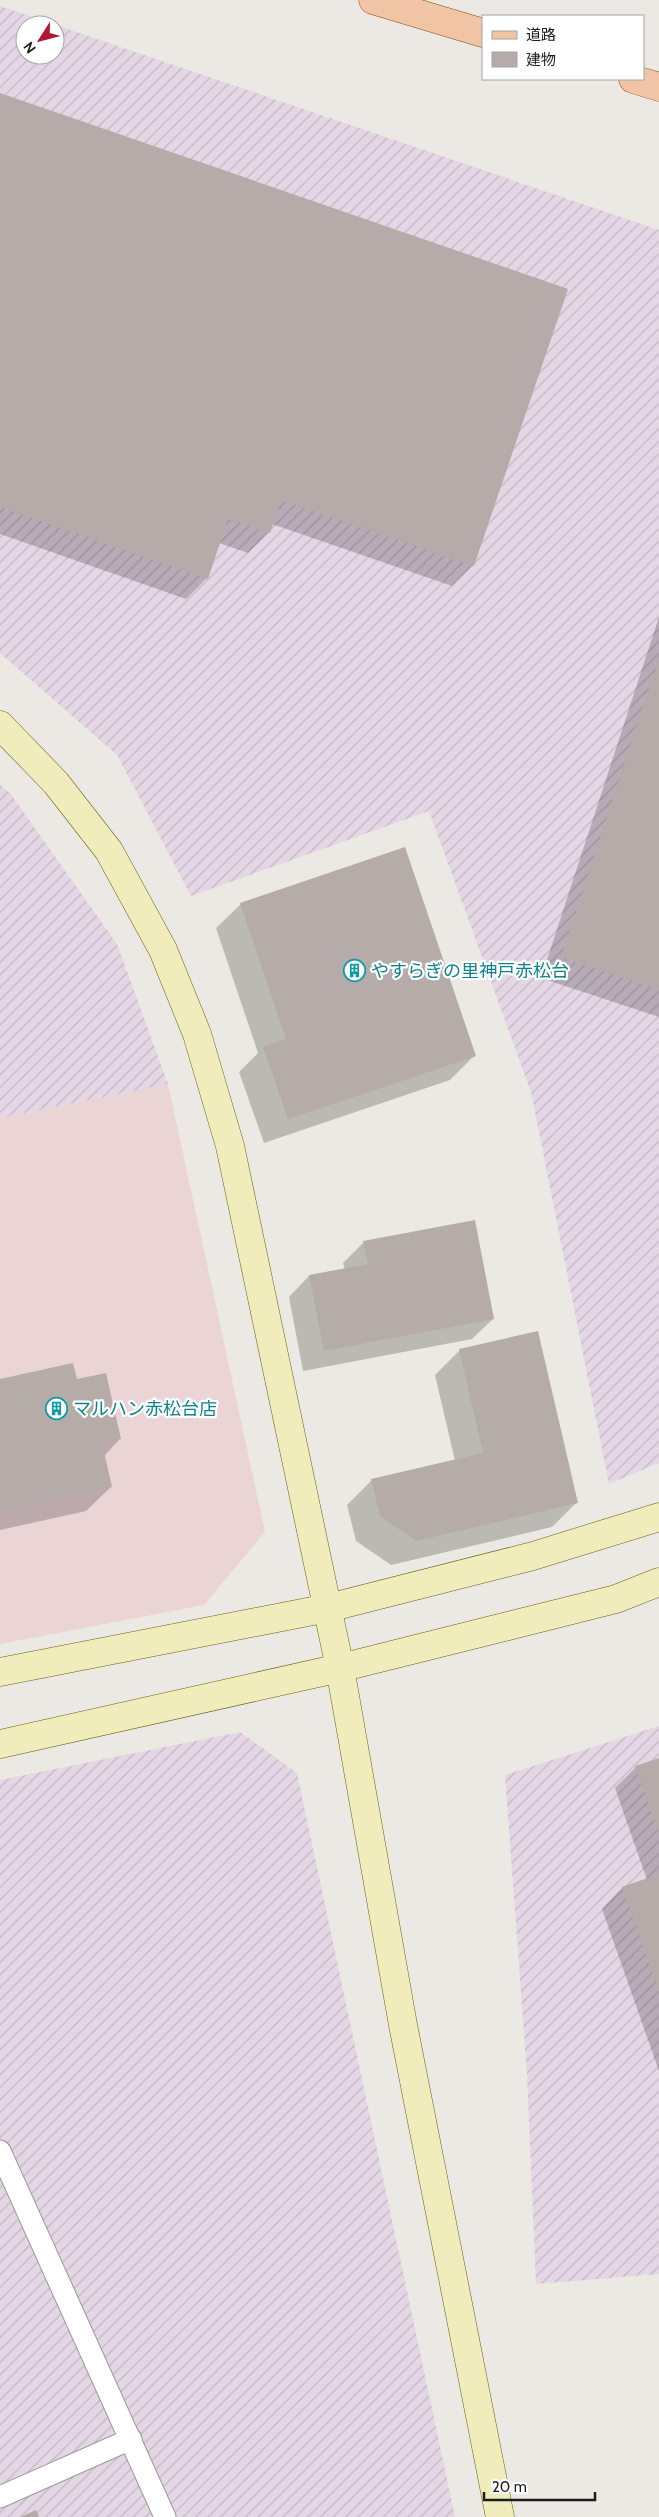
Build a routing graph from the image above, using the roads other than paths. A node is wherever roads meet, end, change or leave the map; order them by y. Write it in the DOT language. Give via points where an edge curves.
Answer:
graph roads {
  1 [pos="374,0"];
  2 [pos="482,33"];
  3 [pos="636,80"];
  4 [pos="659,87"];
  5 [pos="0,725"];
  6 [pos="659,1517"];
  7 [pos="659,1582"];
  8 [pos="328,1608"];
  9 [pos="340,1668"];
  10 [pos="0,1672"];
  11 [pos="0,1744"];
  12 [pos="0,2151"];
  13 [pos="131,2439"];
  14 [pos="0,2497"];
  15 [pos="165,2517"];
  16 [pos="500,2517"];
  1 -- 2 [label="main road"];
  3 -- 4 [label="main road"];
  5 -- 8 [label="street" via="56,783 109,851 163,950 197,1034 230,1146"];
  6 -- 8 [label="street" via="533,1556"];
  7 -- 9 [label="street" via="616,1599"];
  8 -- 9 [label="street"];
  8 -- 10 [label="street"];
  9 -- 11 [label="street"];
  9 -- 16 [label="street" via="403,2025"];
  12 -- 13 [label="lane"];
  13 -- 14 [label="lane"];
  13 -- 15 [label="lane"];
}
